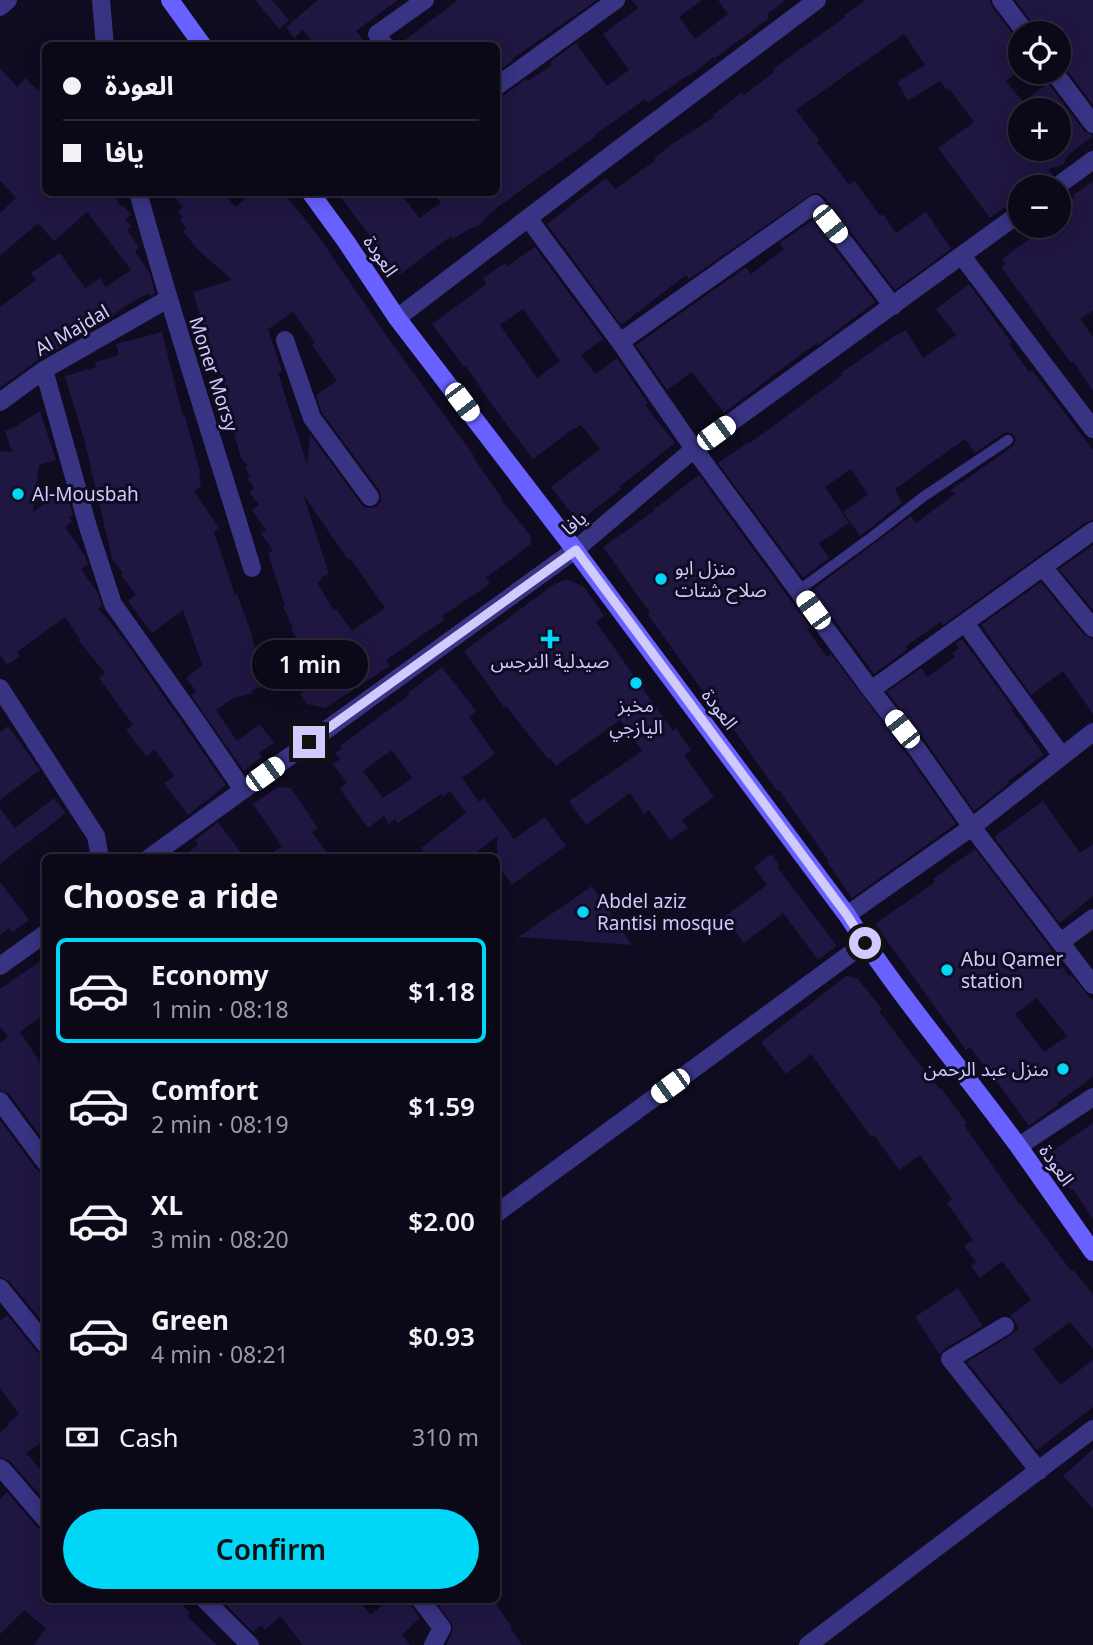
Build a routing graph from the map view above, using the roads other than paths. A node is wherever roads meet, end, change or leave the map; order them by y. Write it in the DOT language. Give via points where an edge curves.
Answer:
graph roads {
  1 [pos="8,0"];
  2 [pos="101,0"];
  3 [pos="170,0"];
  4 [pos="425,0"];
  5 [pos="616,0"];
  6 [pos="817,0"];
  7 [pos="1001,0"];
  8 [pos="0,7"];
  9 [pos="1017,21"];
  10 [pos="106,42"];
  11 [pos="200,42"];
  12 [pos="382,42"];
  13 [pos="500,84"];
  14 [pos="1063,84"];
  15 [pos="1093,124"];
  16 [pos="1093,160"];
  17 [pos="1071,176"];
  18 [pos="139,196"];
  19 [pos="313,196"];
  20 [pos="528,218"];
  21 [pos="1008,222"];
  22 [pos="962,256"];
  23 [pos="168,299"];
  24 [pos="893,306"];
  25 [pos="397,318"];
  26 [pos="285,340"];
  27 [pos="620,342"];
  28 [pos="44,370"];
  29 [pos="0,402"];
  30 [pos="1093,429"];
  31 [pos="1008,440"];
  32 [pos="694,449"];
  33 [pos="370,497"];
  34 [pos="1093,531"];
  35 [pos="576,550"];
  36 [pos="1043,567"];
  37 [pos="252,568"];
  38 [pos="799,590"];
  39 [pos="965,623"];
  40 [pos="1093,628"];
  41 [pos="0,688"];
  42 [pos="871,690"];
  43 [pos="1093,732"];
  44 [pos="1062,756"];
  45 [pos="243,790"];
  46 [pos="972,827"];
  47 [pos="99,854"];
  48 [pos="155,854"];
  49 [pos="847,915"];
  50 [pos="1093,918"];
  51 [pos="42,936"];
  52 [pos="1061,942"];
  53 [pos="865,943"];
  54 [pos="0,966"];
  55 [pos="1093,985"];
  56 [pos="1093,1097"];
  57 [pos="0,1101"];
  58 [pos="1019,1146"];
  59 [pos="42,1158"];
  60 [pos="500,1211"];
  61 [pos="1093,1252"];
  62 [pos="0,1288"];
  63 [pos="1005,1326"];
  64 [pos="42,1340"];
  65 [pos="1093,1429"];
  66 [pos="0,1468"];
  67 [pos="1039,1471"];
  68 [pos="42,1515"];
  69 [pos="208,1603"];
  70 [pos="423,1603"];
  71 [pos="250,1645"];
  72 [pos="433,1645"];
  73 [pos="808,1645"];
  1 -- 8 [label="street"];
  2 -- 10 [label="street"];
  3 -- 11 [label="main road"];
  4 -- 12 [label="street" via="377,34"];
  5 -- 13 [label="street"];
  6 -- 20 [label="street"];
  7 -- 9 [label="street"];
  14 -- 15 [label="street"];
  16 -- 17 [label="street"];
  18 -- 23 [label="street, Moner Morsy"];
  19 -- 25 [label="main road, العودة"];
  20 -- 25 [label="street"];
  20 -- 27 [label="street"];
  21 -- 22 [label="street, يافا"];
  22 -- 24 [label="street, يافا"];
  22 -- 30 [label="street"];
  23 -- 28 [label="street, Al Majdal"];
  23 -- 37 [label="street, Moner Morsy"];
  24 -- 27 [label="street" via="815,204"];
  24 -- 32 [label="street, يافا"];
  25 -- 35 [label="main road, العودة"];
  26 -- 33 [label="street" via="312,418"];
  27 -- 32 [label="street"];
  28 -- 29 [label="street, Al Majdal"];
  28 -- 45 [label="street" via="113,604"];
  31 -- 38 [label="lane" via="923,496"];
  32 -- 35 [label="street, يافا"];
  32 -- 38 [label="street"];
  34 -- 36 [label="street"];
  35 -- 45 [label="street, يافا"];
  35 -- 49 [label="main road, العودة"];
  36 -- 39 [label="street"];
  36 -- 40 [label="street"];
  38 -- 42 [label="street"];
  39 -- 42 [label="street"];
  39 -- 44 [label="street"];
  41 -- 47 [label="street" via="96,836"];
  42 -- 46 [label="street"];
  43 -- 44 [label="street"];
  44 -- 46 [label="street"];
  45 -- 48 [label="street, يافا"];
  46 -- 49 [label="street"];
  46 -- 52 [label="street"];
  49 -- 53 [label="main road, العودة"];
  50 -- 52 [label="street"];
  51 -- 54 [label="street"];
  52 -- 55 [label="street"];
  53 -- 58 [label="main road, العودة"];
  53 -- 60 [label="street"];
  56 -- 58 [label="street"];
  57 -- 59 [label="street"];
  58 -- 61 [label="main road, العودة"];
  62 -- 64 [label="street"];
  63 -- 67 [label="street" via="950,1359"];
  65 -- 67 [label="street"];
  66 -- 68 [label="street"];
  67 -- 73 [label="street"];
  69 -- 71 [label="street"];
  70 -- 72 [label="street" via="442,1628"];
}
